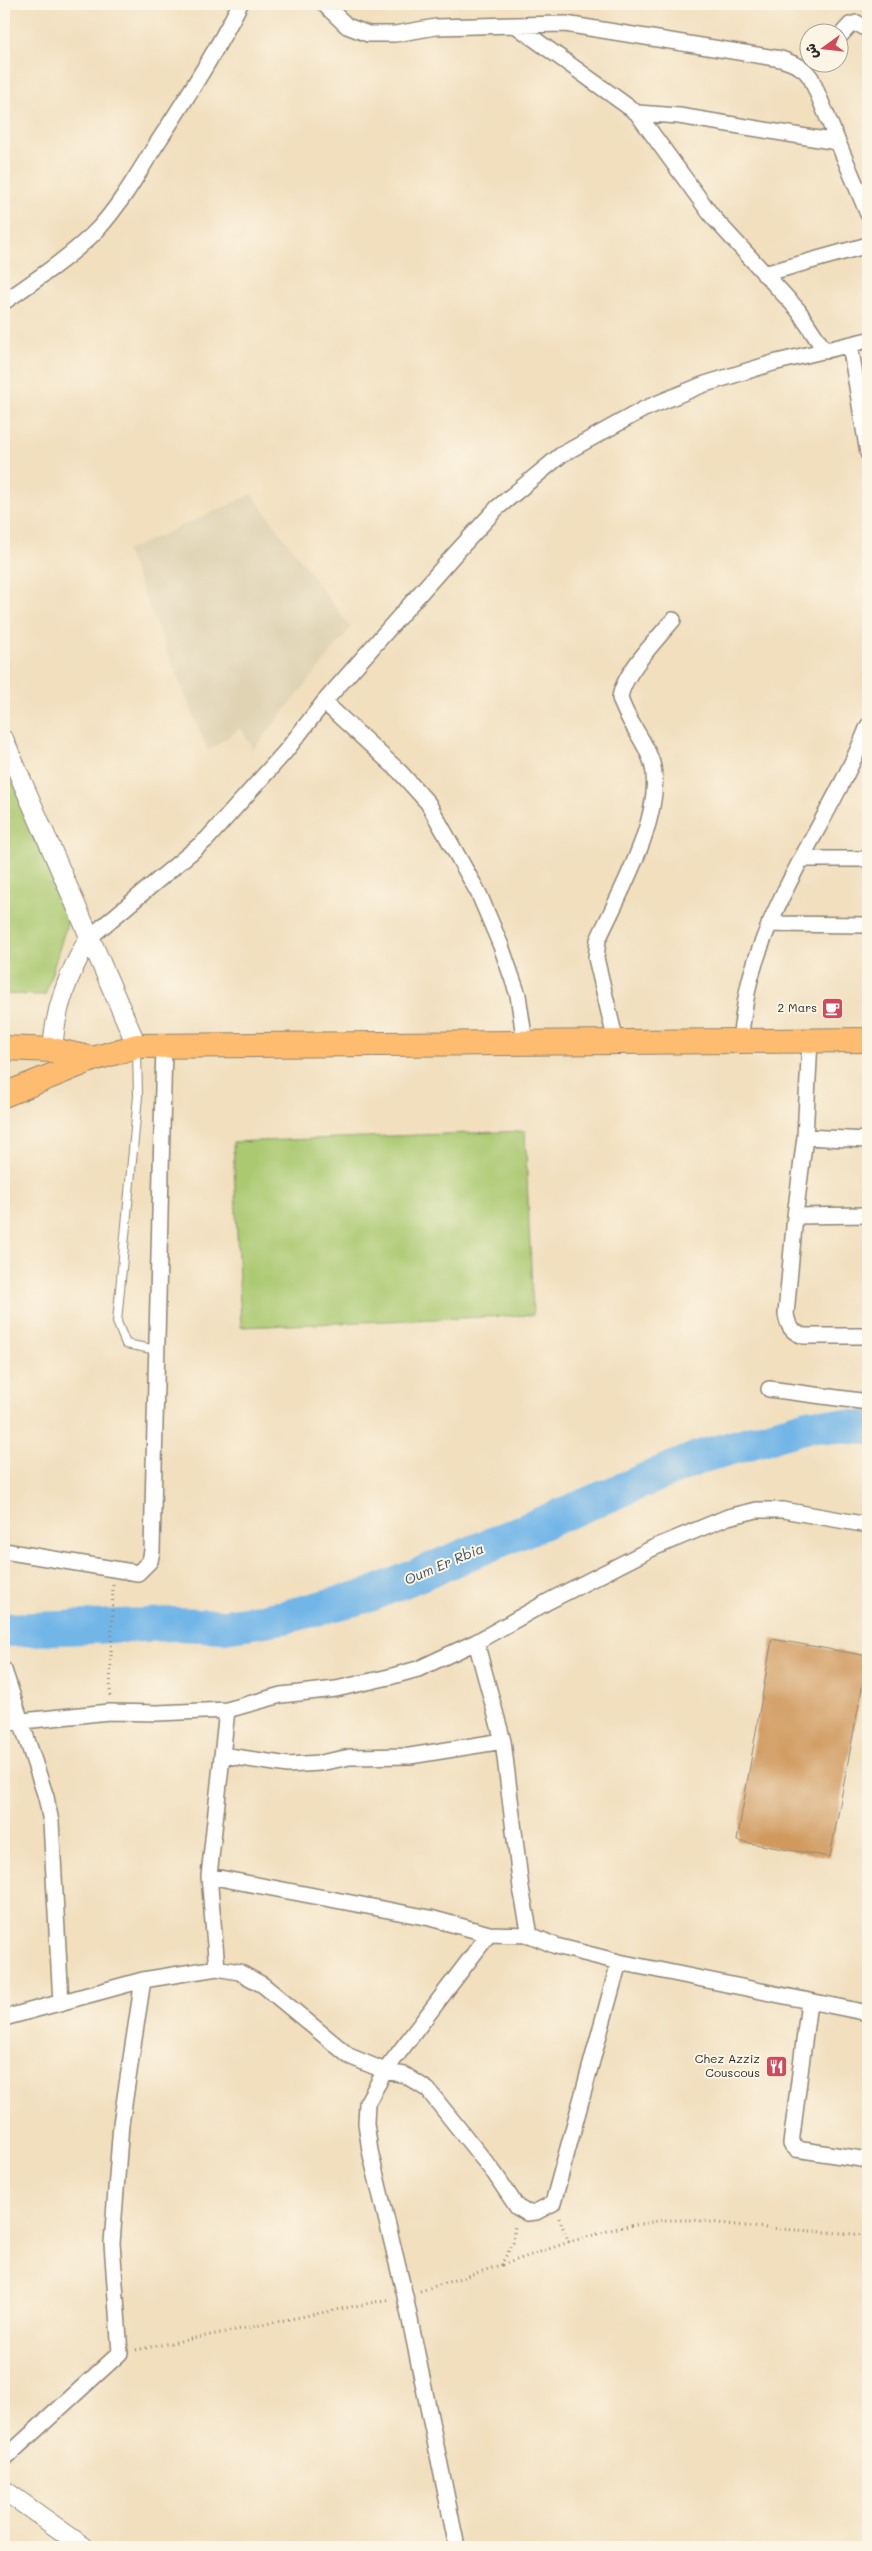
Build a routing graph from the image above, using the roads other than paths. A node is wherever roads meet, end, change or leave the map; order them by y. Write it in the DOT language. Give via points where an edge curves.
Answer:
graph roads {
  1 [pos="240,4"];
  2 [pos="324,4"];
  3 [pos="515,25"];
  4 [pos="850,25"];
  5 [pos="868,30"];
  6 [pos="800,64"];
  7 [pos="811,72"];
  8 [pos="637,113"];
  9 [pos="837,142"];
  10 [pos="868,214"];
  11 [pos="868,245"];
  12 [pos="764,274"];
  13 [pos="4,302"];
  14 [pos="868,340"];
  15 [pos="850,345"];
  16 [pos="825,350"];
  17 [pos="866,430"];
  18 [pos="868,452"];
  19 [pos="673,620"];
  20 [pos="324,702"];
  21 [pos="868,726"];
  22 [pos="4,740"];
  23 [pos="861,760"];
  24 [pos="800,859"];
  25 [pos="868,859"];
  26 [pos="769,924"];
  27 [pos="868,925"];
  28 [pos="89,938"];
  29 [pos="740,1040"];
  30 [pos="810,1040"];
  31 [pos="868,1040"];
  32 [pos="616,1042"];
  33 [pos="525,1043"];
  34 [pos="164,1045"];
  35 [pos="137,1046"];
  36 [pos="4,1048"];
  37 [pos="53,1050"];
  38 [pos="93,1059"];
  39 [pos="4,1095"];
  40 [pos="805,1138"];
  41 [pos="868,1140"];
  42 [pos="868,1215"];
  43 [pos="795,1216"];
  44 [pos="868,1336"];
  45 [pos="157,1350"];
  46 [pos="769,1389"];
  47 [pos="868,1402"];
  48 [pos="868,1525"];
  49 [pos="4,1551"];
  50 [pos="476,1642"];
  51 [pos="4,1670"];
  52 [pos="227,1710"];
  53 [pos="21,1719"];
  54 [pos="4,1722"];
  55 [pos="503,1741"];
  56 [pos="222,1755"];
  57 [pos="209,1876"];
  58 [pos="489,1934"];
  59 [pos="530,1935"];
  60 [pos="619,1962"];
  61 [pos="217,1968"];
  62 [pos="143,1980"];
  63 [pos="809,2002"];
  64 [pos="61,2003"];
  65 [pos="868,2013"];
  66 [pos="4,2018"];
  67 [pos="385,2071"];
  68 [pos="868,2160"];
  69 [pos="4,2459"];
  70 [pos="4,2490"];
  71 [pos="84,2547"];
  72 [pos="457,2547"];
  1 -- 13 [label="street" via="191,90 109,215 97,230"];
  2 -- 3 [label="street" via="347,26 368,34 395,34 436,27"];
  3 -- 6 [label="street" via="565,24"];
  3 -- 8 [label="street"];
  4 -- 5 [label="street" via="857,23"];
  7 -- 9 [label="street"];
  8 -- 9 [label="street" via="679,116"];
  8 -- 12 [label="street" via="712,216"];
  9 -- 10 [label="street"];
  11 -- 12 [label="street"];
  12 -- 16 [label="street" via="798,310"];
  14 -- 15 [label="street"];
  15 -- 16 [label="street"];
  15 -- 17 [label="street"];
  16 -- 20 [label="street" via="702,385 644,409 561,455 497,508"];
  17 -- 18 [label="street"];
  19 -- 32 [label="street" via="620,692 653,765 655,798 646,830 598,940 596,958"];
  20 -- 28 [label="street" via="286,752 207,839"];
  20 -- 33 [label="street" via="400,772 428,803 479,894 501,946 518,994"];
  21 -- 23 [label="street"];
  22 -- 28 [label="street"];
  23 -- 24 [label="street"];
  24 -- 25 [label="street"];
  24 -- 26 [label="street"];
  26 -- 27 [label="street"];
  26 -- 29 [label="street" via="750,977"];
  28 -- 35 [label="street"];
  28 -- 37 [label="street" via="68,978 54,1031"];
  29 -- 30 [label="main road"];
  29 -- 32 [label="main road"];
  30 -- 31 [label="main road"];
  30 -- 40 [label="street"];
  32 -- 33 [label="main road"];
  33 -- 34 [label="main road"];
  34 -- 35 [label="main road"];
  34 -- 45 [label="street"];
  35 -- 38 [label="main road"];
  35 -- 45 [label="lane" via="138,1096 117,1322 126,1344"];
  36 -- 37 [label="main road"];
  37 -- 38 [label="main road"];
  38 -- 39 [label="main road"];
  40 -- 41 [label="street"];
  40 -- 43 [label="street"];
  42 -- 43 [label="street"];
  43 -- 44 [label="street" via="786,1314 788,1325 796,1334 804,1336"];
  45 -- 49 [label="street" via="152,1551 147,1566 138,1573"];
  46 -- 47 [label="street"];
  48 -- 50 [label="street" via="783,1510 757,1510 728,1517 653,1548"];
  50 -- 52 [label="street" via="418,1669 336,1689 281,1695"];
  50 -- 55 [label="street"];
  51 -- 53 [label="street"];
  52 -- 53 [label="street" via="109,1712"];
  52 -- 56 [label="street"];
  53 -- 54 [label="street"];
  53 -- 64 [label="street" via="51,1822"];
  55 -- 56 [label="street" via="410,1756 350,1757 288,1765"];
  55 -- 59 [label="street"];
  56 -- 57 [label="street"];
  57 -- 58 [label="street" via="430,1918"];
  57 -- 61 [label="street"];
  58 -- 59 [label="street"];
  58 -- 67 [label="street"];
  59 -- 60 [label="street" via="556,1946"];
  60 -- 63 [label="street"];
  60 -- 67 [label="street" via="553,2203 536,2212 527,2213 517,2207 428,2090 405,2075"];
  61 -- 62 [label="street"];
  61 -- 67 [label="street" via="239,1972 263,1985 349,2056"];
  62 -- 64 [label="street"];
  62 -- 69 [label="street" via="121,2124 112,2243 120,2353"];
  63 -- 65 [label="street"];
  63 -- 68 [label="street" via="791,2144 796,2148"];
  64 -- 66 [label="street"];
  67 -- 72 [label="street" via="367,2103 366,2123 376,2180 406,2296"];
  70 -- 71 [label="street"];
}
